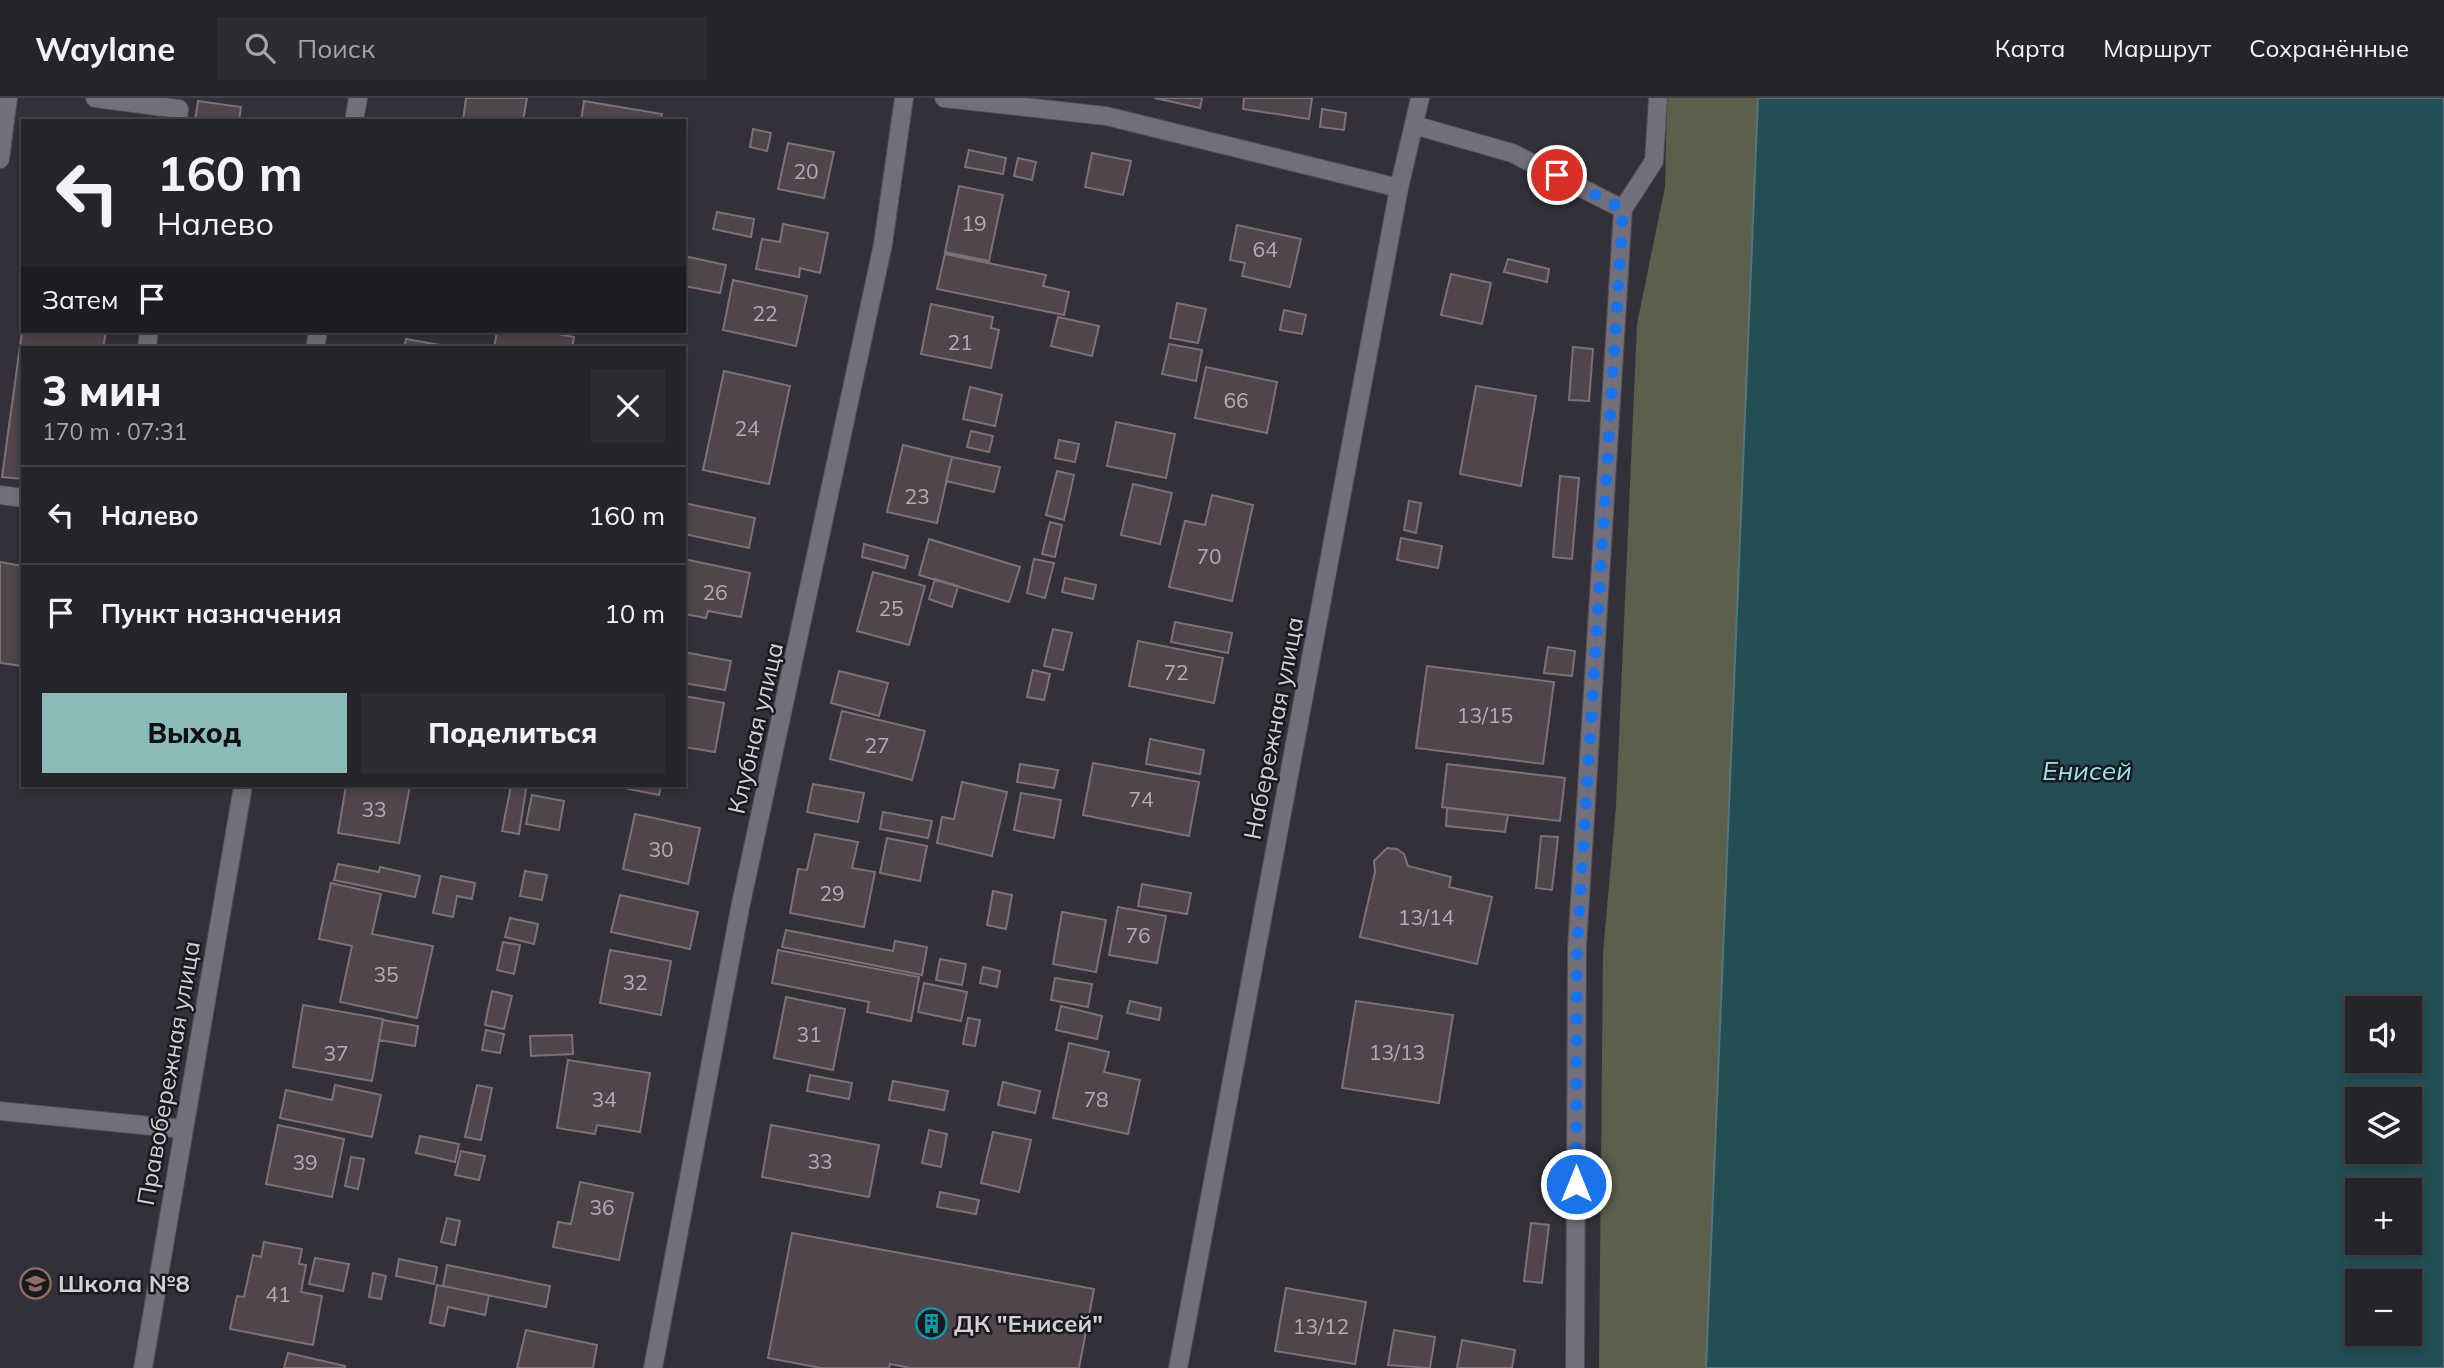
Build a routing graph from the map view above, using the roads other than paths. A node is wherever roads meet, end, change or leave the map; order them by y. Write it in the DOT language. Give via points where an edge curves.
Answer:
graph roads {
  1 [pos="8,98"];
  2 [pos="95,98"];
  3 [pos="358,98"];
  4 [pos="904,98"];
  5 [pos="944,98"];
  6 [pos="1420,98"];
  7 [pos="1658,98"];
  8 [pos="178,119"];
  9 [pos="354,119"];
  10 [pos="1414,125"];
  11 [pos="0,159"];
  12 [pos="1399,188"];
  13 [pos="1623,209"];
  14 [pos="0,495"];
  15 [pos="21,498"];
  16 [pos="243,787"];
  17 [pos="0,1111"];
  18 [pos="182,1129"];
  19 [pos="143,1368"];
  20 [pos="653,1368"];
  21 [pos="1178,1368"];
  22 [pos="1575,1368"];
  1 -- 11 [label="street"];
  2 -- 8 [label="street" via="179,109"];
  3 -- 9 [label="street"];
  4 -- 20 [label="street, Клубная улица" via="883,244 740,908"];
  5 -- 12 [label="street" via="1106,116"];
  6 -- 10 [label="street, Набережная улица"];
  7 -- 13 [label="street" via="1654,161"];
  10 -- 12 [label="street, Набережная улица"];
  10 -- 13 [label="street" via="1512,153"];
  12 -- 21 [label="street, Набережная улица"];
  13 -- 22 [label="street" via="1577,947"];
  14 -- 15 [label="street"];
  16 -- 18 [label="street, Правобережная улица"];
  17 -- 18 [label="street"];
  18 -- 19 [label="street, Правобережная улица"];
}
